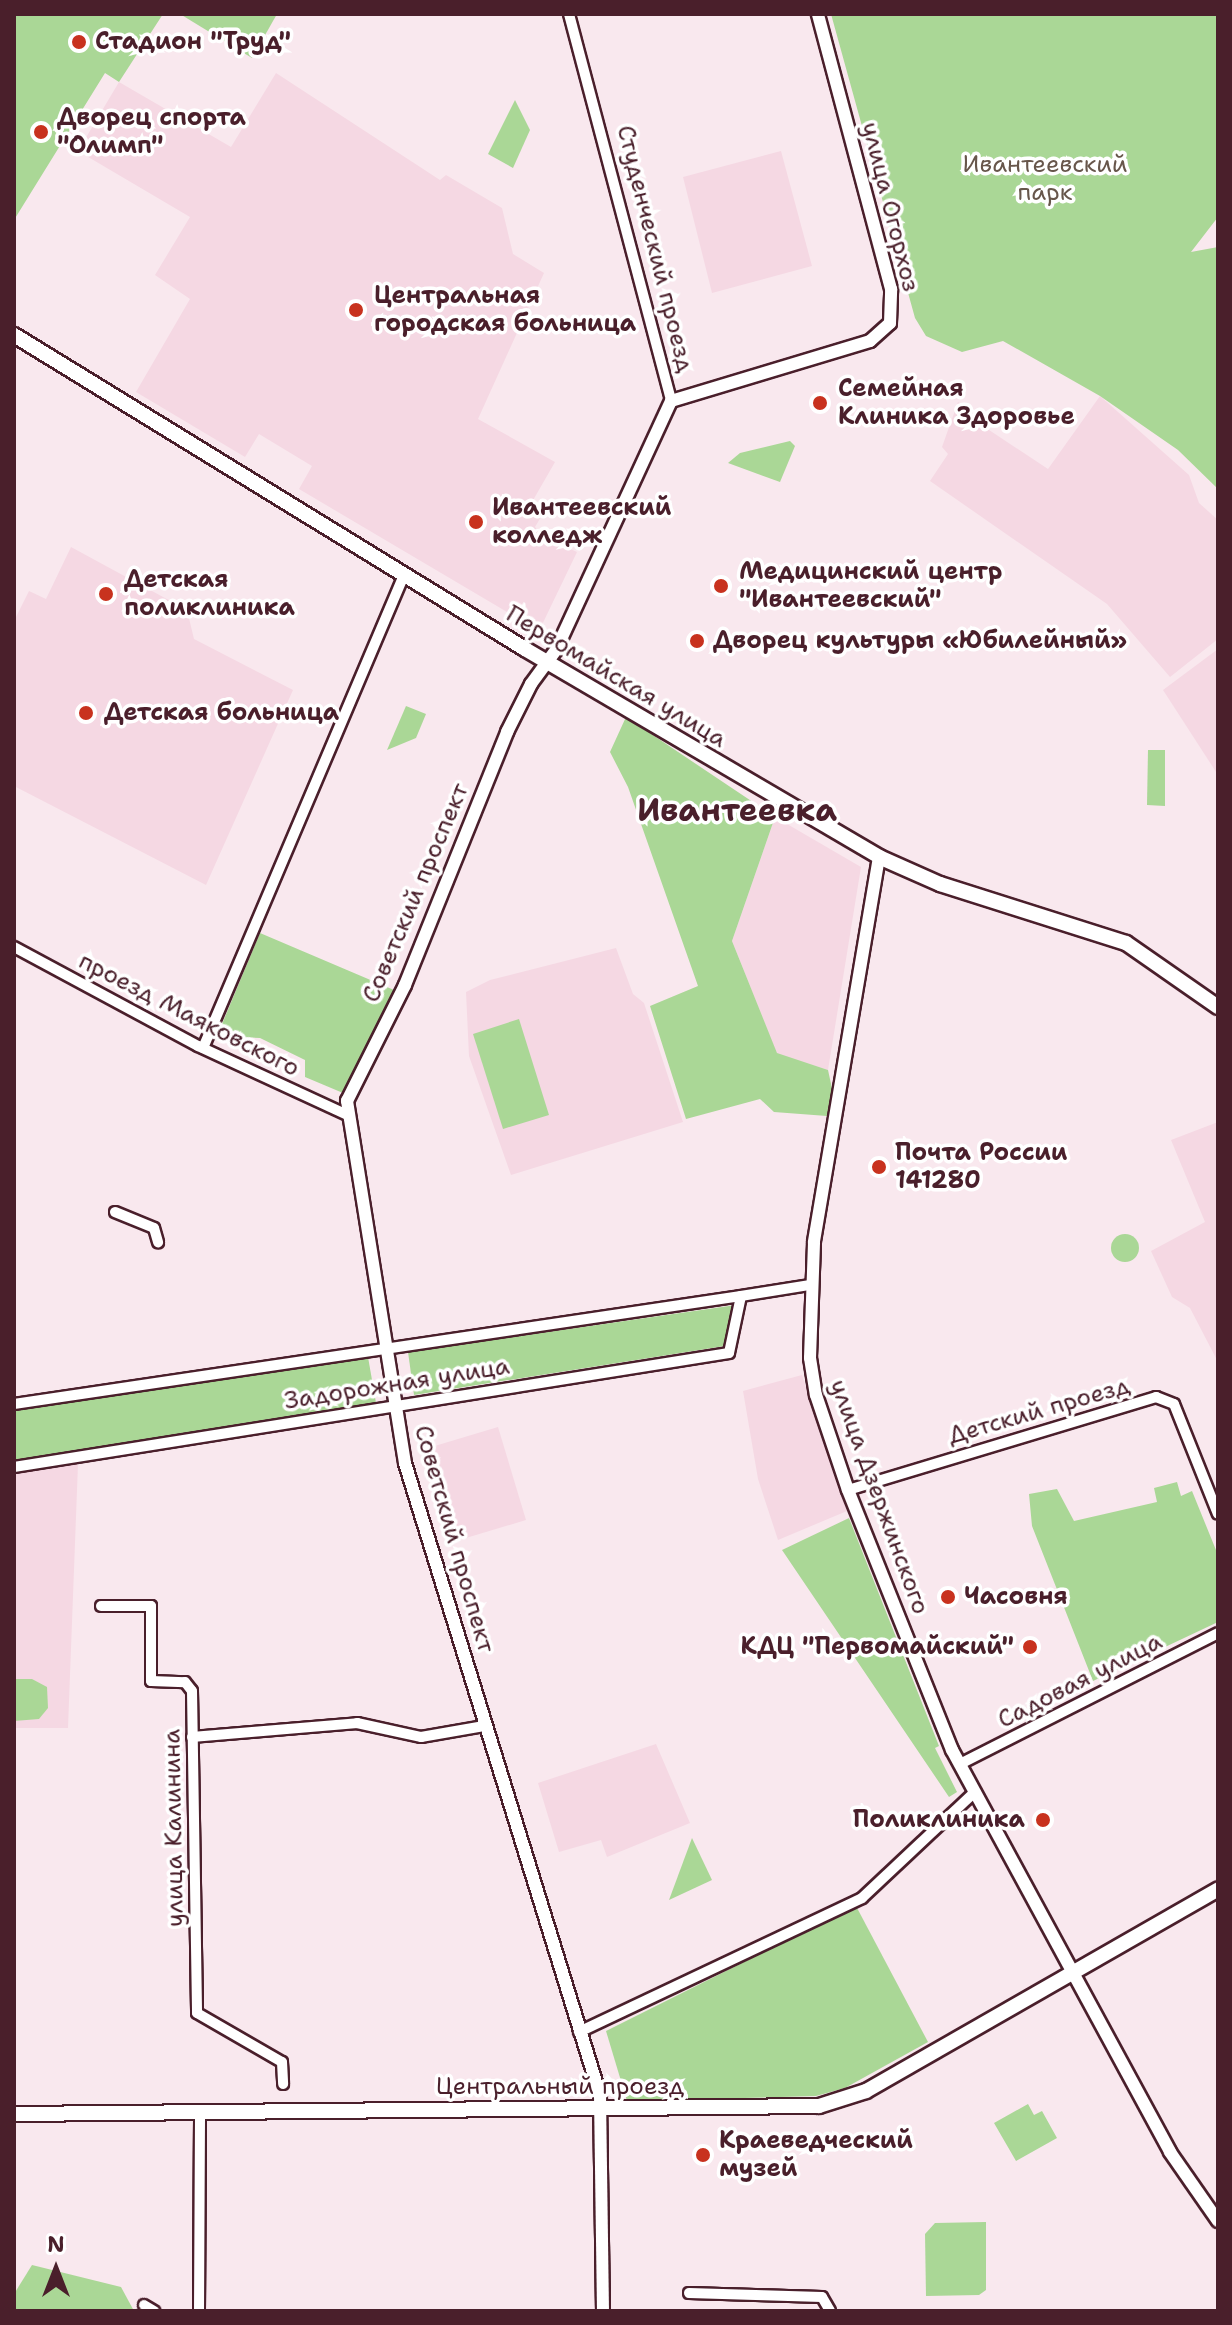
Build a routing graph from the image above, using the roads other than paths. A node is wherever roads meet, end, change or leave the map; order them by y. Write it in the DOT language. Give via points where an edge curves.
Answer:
graph roads {
  1 [pos="569,14"];
  2 [pos="818,14"];
  3 [pos="14,335"];
  4 [pos="671,401"];
  5 [pos="404,575"];
  6 [pos="547,662"];
  7 [pos="879,857"];
  8 [pos="14,947"];
  9 [pos="1218,1007"];
  10 [pos="203,1048"];
  11 [pos="347,1115"];
  12 [pos="115,1212"];
  13 [pos="158,1242"];
  14 [pos="810,1285"];
  15 [pos="741,1296"];
  16 [pos="386,1349"];
  17 [pos="14,1404"];
  18 [pos="395,1404"];
  19 [pos="14,1467"];
  20 [pos="848,1490"];
  21 [pos="1218,1514"];
  22 [pos="101,1606"];
  23 [pos="1218,1633"];
  24 [pos="484,1726"];
  25 [pos="192,1737"];
  26 [pos="960,1764"];
  27 [pos="975,1792"];
  28 [pos="1218,1889"];
  29 [pos="1073,1974"];
  30 [pos="579,2032"];
  31 [pos="283,2084"];
  32 [pos="200,2110"];
  33 [pos="602,2110"];
  34 [pos="14,2114"];
  35 [pos="1218,2221"];
  36 [pos="689,2293"];
  37 [pos="199,2311"];
  38 [pos="603,2311"];
  39 [pos="830,2311"];
  1 -- 4 [label="street, Студенческий проезд"];
  2 -- 4 [label="street, улица Огорхоз" via="891,289 890,323 870,341"];
  3 -- 5 [label="main road, Первомайская улица"];
  4 -- 6 [label="street, Студенческий проезд"];
  5 -- 6 [label="main road, Первомайская улица"];
  5 -- 10 [label="street"];
  6 -- 7 [label="main road, Первомайская улица"];
  6 -- 11 [label="street, Советский проспект" via="507,732 405,985 347,1101"];
  7 -- 9 [label="main road, Первомайская улица" via="940,884 1126,943"];
  7 -- 14 [label="street, улица Дзержинского"];
  8 -- 10 [label="street, проезд Маяковского"];
  10 -- 11 [label="street, проезд Маяковского"];
  11 -- 16 [label="street, Советский проспект"];
  12 -- 13 [label="street" via="154,1228"];
  14 -- 15 [label="street, Задорожная улица"];
  14 -- 20 [label="street, улица Дзержинского" via="811,1373"];
  15 -- 16 [label="street, Задорожная улица"];
  15 -- 18 [label="street, Задорожная улица" via="729,1353"];
  16 -- 17 [label="street, Задорожная улица"];
  16 -- 18 [label="street, Советский проспект"];
  18 -- 19 [label="street, Задорожная улица"];
  18 -- 24 [label="street, Советский проспект" via="408,1474"];
  20 -- 21 [label="street, Детский проезд" via="1156,1397 1174,1404"];
  20 -- 26 [label="street, улица Дзержинского"];
  22 -- 25 [label="street, улица Калинина" via="151,1606 151,1681 185,1682 192,1691"];
  23 -- 26 [label="street, Садовая улица"];
  24 -- 25 [label="street" via="421,1737 357,1723"];
  24 -- 30 [label="street, Советский проспект"];
  25 -- 31 [label="street, улица Калинина" via="197,2013 282,2062"];
  26 -- 27 [label="street, улица Дзержинского"];
  27 -- 29 [label="street, улица Дзержинского"];
  27 -- 30 [label="street" via="862,1898"];
  28 -- 29 [label="main road, Центральный проезд"];
  29 -- 33 [label="main road, Центральный проезд" via="844,2101 777,2109"];
  29 -- 35 [label="street, улица Дзержинского" via="1170,2152"];
  30 -- 33 [label="street, Советский проспект"];
  32 -- 33 [label="main road, Центральный проезд"];
  32 -- 34 [label="main road, Центральный проезд"];
  32 -- 37 [label="street"];
  33 -- 38 [label="street, Советский проспект"];
  36 -- 39 [label="street" via="822,2297"];
}
